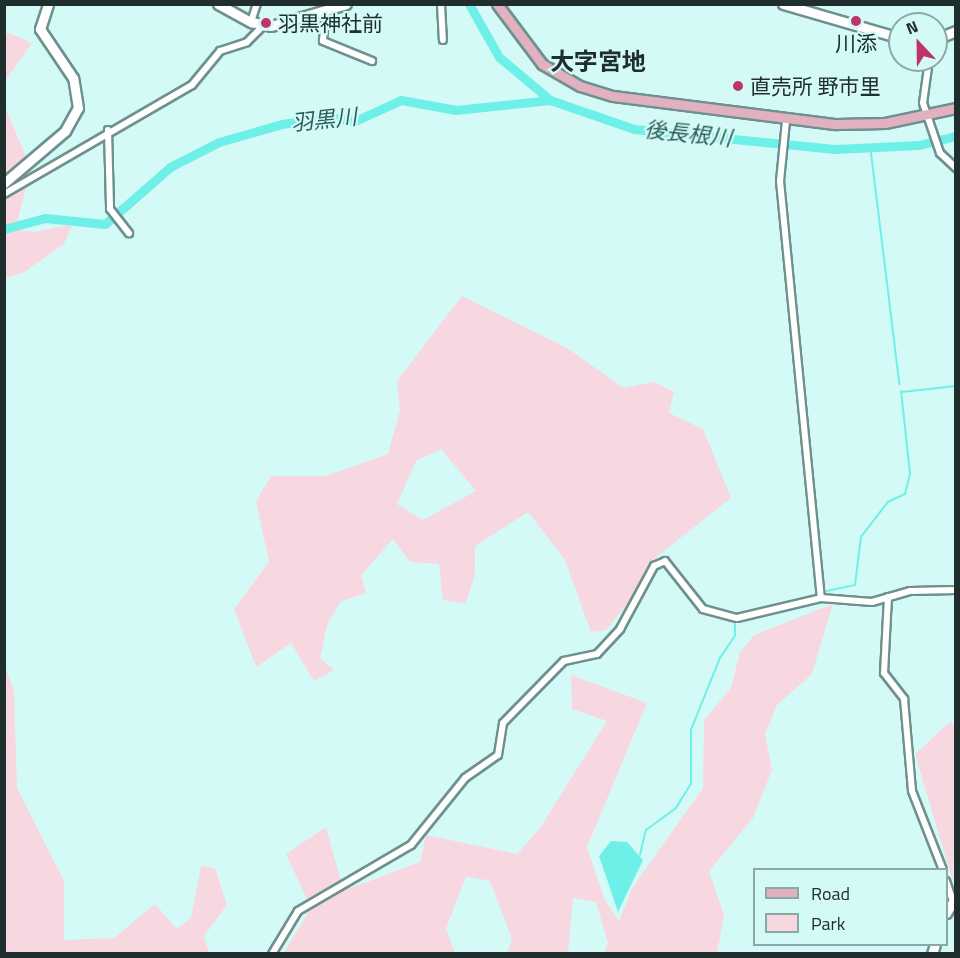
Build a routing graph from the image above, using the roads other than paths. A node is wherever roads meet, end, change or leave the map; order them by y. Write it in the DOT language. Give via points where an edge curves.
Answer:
graph roads {
  1 [pos="48,4"];
  2 [pos="218,4"];
  3 [pos="257,4"];
  4 [pos="346,4"];
  5 [pos="441,4"];
  6 [pos="497,4"];
  7 [pos="783,4"];
  8 [pos="326,11"];
  9 [pos="251,22"];
  10 [pos="263,26"];
  11 [pos="888,35"];
  12 [pos="443,40"];
  13 [pos="372,61"];
  14 [pos="926,72"];
  15 [pos="956,108"];
  16 [pos="927,116"];
  17 [pos="786,120"];
  18 [pos="108,130"];
  19 [pos="956,168"];
  20 [pos="4,183"];
  21 [pos="4,194"];
  22 [pos="129,233"];
  23 [pos="956,590"];
  24 [pos="888,597"];
  25 [pos="821,598"];
  26 [pos="942,868"];
  27 [pos="948,885"];
  28 [pos="954,899"];
  29 [pos="272,954"];
  1 -- 20 [label="street" via="40,28 77,86 78,108 65,131"];
  2 -- 9 [label="street"];
  3 -- 9 [label="street"];
  4 -- 8 [label="street"];
  5 -- 12 [label="street"];
  6 -- 17 [label="main road" via="533,55 580,86 626,99"];
  7 -- 11 [label="street"];
  8 -- 10 [label="street"];
  8 -- 13 [label="street" via="323,41"];
  9 -- 10 [label="street"];
  10 -- 18 [label="street" via="247,42 220,51 192,85"];
  14 -- 16 [label="street" via="923,88"];
  15 -- 16 [label="main road"];
  16 -- 17 [label="main road" via="836,124"];
  16 -- 19 [label="street" via="940,153"];
  17 -- 25 [label="street" via="781,155"];
  18 -- 21 [label="street" via="32,183"];
  18 -- 22 [label="street" via="110,209"];
  23 -- 24 [label="street"];
  24 -- 25 [label="street" via="872,602"];
  24 -- 26 [label="street" via="884,673 904,699 912,791"];
  25 -- 29 [label="street" via="738,618 703,609 665,561 654,566 620,629 597,654 564,661 503,723 498,755 465,778 411,845 305,906 282,930"];
  27 -- 28 [label="street"];
}
